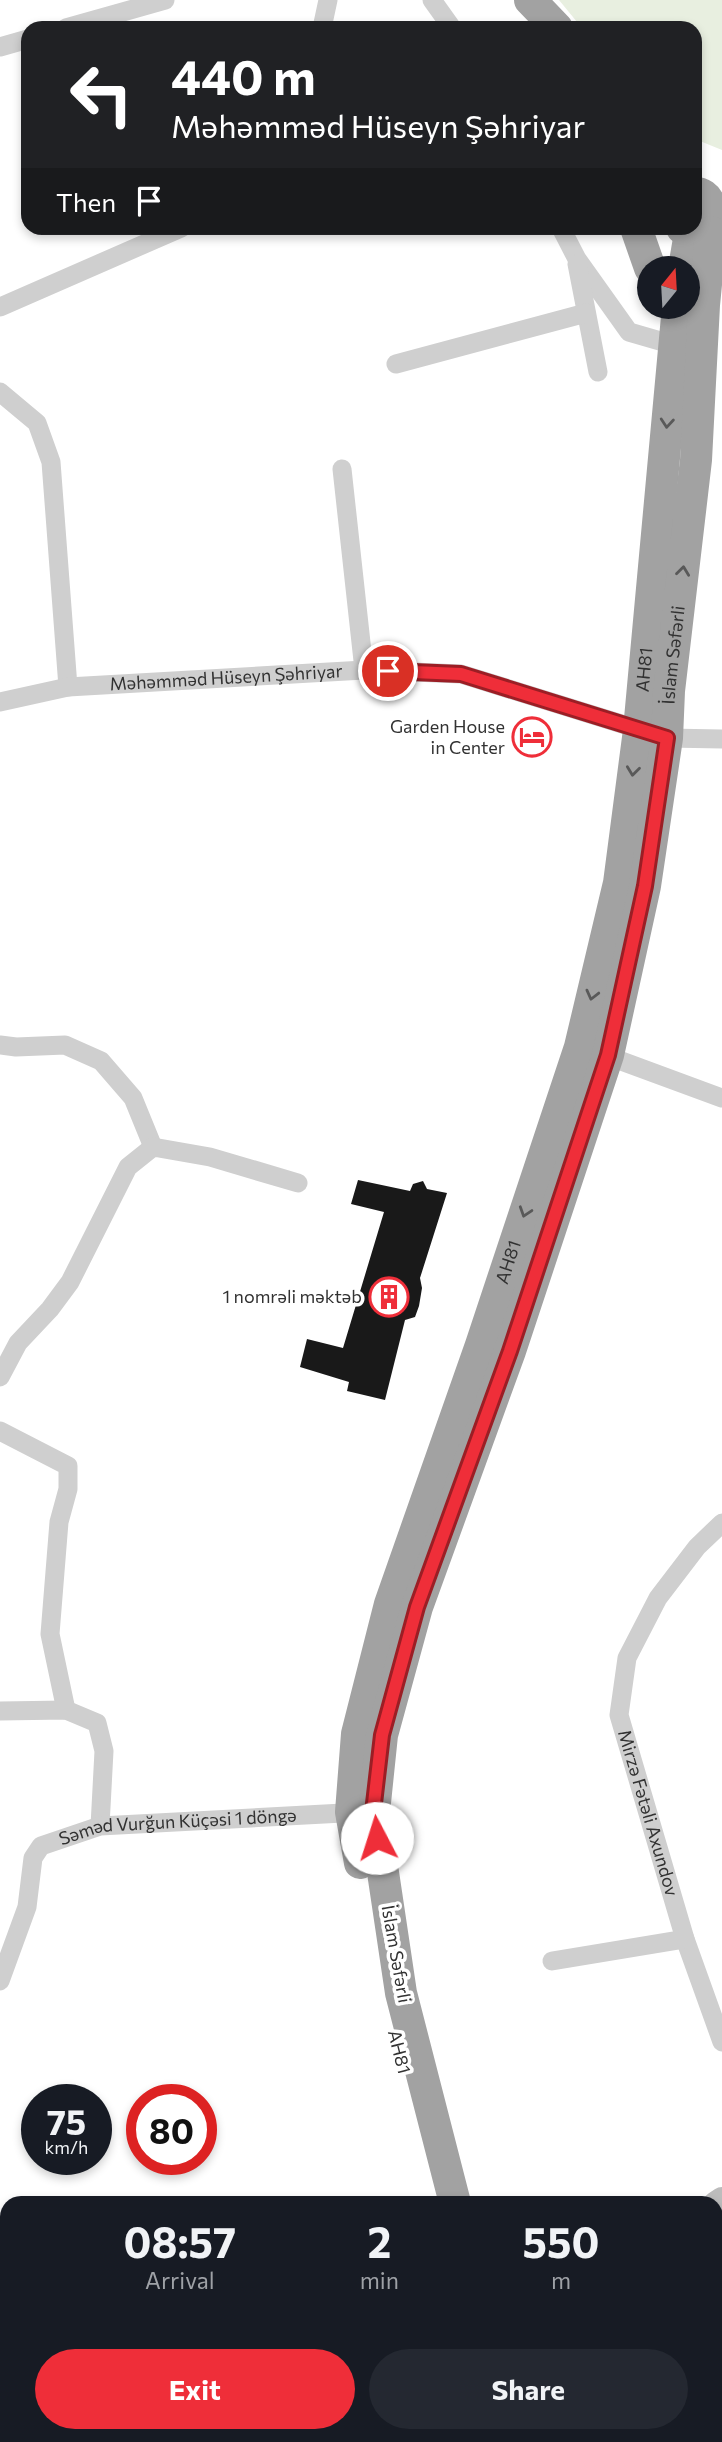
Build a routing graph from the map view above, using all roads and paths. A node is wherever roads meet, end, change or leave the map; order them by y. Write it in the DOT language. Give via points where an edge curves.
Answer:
graph roads {
  1 [pos="165,0"];
  2 [pos="328,0"];
  3 [pos="432,0"];
  4 [pos="512,0"];
  5 [pos="530,0"];
  6 [pos="91,21"];
  7 [pos="324,21"];
  8 [pos="447,21"];
  9 [pos="527,21"];
  10 [pos="550,21"];
  11 [pos="21,41"];
  12 [pos="0,47"];
  13 [pos="702,191"];
  14 [pos="702,228"];
  15 [pos="165,235"];
  16 [pos="565,235"];
  17 [pos="638,235"];
  18 [pos="693,235"];
  19 [pos="694,235"];
  20 [pos="646,256"];
  21 [pos="687,256"];
  22 [pos="577,259"];
  23 [pos="0,307"];
  24 [pos="722,308"];
  25 [pos="586,313"];
  26 [pos="666,319"];
  27 [pos="678,319"];
  28 [pos="396,364"];
  29 [pos="680,365"];
  30 [pos="598,372"];
  31 [pos="0,392"];
  32 [pos="342,469"];
  33 [pos="364,670"];
  34 [pos="68,687"];
  35 [pos="0,702"];
  36 [pos="653,734"];
  37 [pos="722,739"];
  38 [pos="0,1045"];
  39 [pos="594,1051"];
  40 [pos="722,1098"];
  41 [pos="153,1147"];
  42 [pos="298,1182"];
  43 [pos="0,1377"];
  44 [pos="0,1431"];
  45 [pos="722,1523"];
  46 [pos="66,1710"];
  47 [pos="0,1711"];
  48 [pos="362,1812"];
  49 [pos="100,1825"];
  50 [pos="685,1939"];
  51 [pos="552,1961"];
  52 [pos="0,1981"];
  53 [pos="722,2042"];
  54 [pos="436,2196"];
  55 [pos="453,2196"];
  1 -- 6 [label="street"];
  2 -- 7 [label="street"];
  3 -- 8 [label="street"];
  4 -- 9 [label="highway"];
  5 -- 10 [label="highway"];
  11 -- 12 [label="street"];
  13 -- 14 [label="highway" via="720,210 718,223"];
  15 -- 23 [label="street"];
  16 -- 22 [label="street"];
  17 -- 20 [label="highway"];
  18 -- 21 [label="highway"];
  19 -- 29 [label="highway"];
  22 -- 25 [label="street"];
  22 -- 29 [label="street" via="628,332"];
  24 -- 29 [label="highway"];
  25 -- 28 [label="street"];
  25 -- 30 [label="street"];
  26 -- 29 [label="highway"];
  27 -- 29 [label="highway, AH81"];
  29 -- 36 [label="highway, AH81"];
  31 -- 34 [label="street" via="37,423 51,462"];
  32 -- 33 [label="street"];
  33 -- 34 [label="street, Məhəmməd Hüseyn Şəhriyar"];
  33 -- 36 [label="street, Məhəmməd Hüseyn Şəhriyar" via="461,674"];
  34 -- 35 [label="street, Məhəmməd Hüseyn Şəhriyar"];
  36 -- 37 [label="street, Məhəmməd Hüseyn Şəhriyar"];
  36 -- 39 [label="highway, AH81" via="619,883"];
  38 -- 41 [label="street" via="65,1045 101,1060 133,1098"];
  39 -- 40 [label="street"];
  39 -- 48 [label="highway, AH81" via="481,1345 390,1604 357,1734"];
  41 -- 42 [label="street" via="210,1157"];
  41 -- 43 [label="street" via="128,1167 70,1282 18,1343"];
  44 -- 46 [label="street" via="68,1466 50,1634"];
  45 -- 50 [label="street, Mirzə Fətəli Axundov" via="658,1598 627,1658 619,1715"];
  46 -- 47 [label="street"];
  46 -- 49 [label="street" via="97,1723 104,1751"];
  48 -- 49 [label="street, Səməd Vurğun Küçəsi 1 döngə"];
  48 -- 54 [label="highway, AH81" via="385,2000"];
  48 -- 55 [label="highway, İslam Səfərli" via="401,1993"];
  49 -- 52 [label="street, Səməd Vurğun Küçəsi 1 döngə" via="41,1846 33,1858 27,1907"];
  50 -- 51 [label="street"];
  50 -- 53 [label="street, Mirzə Fətəli Axundov"];
}
